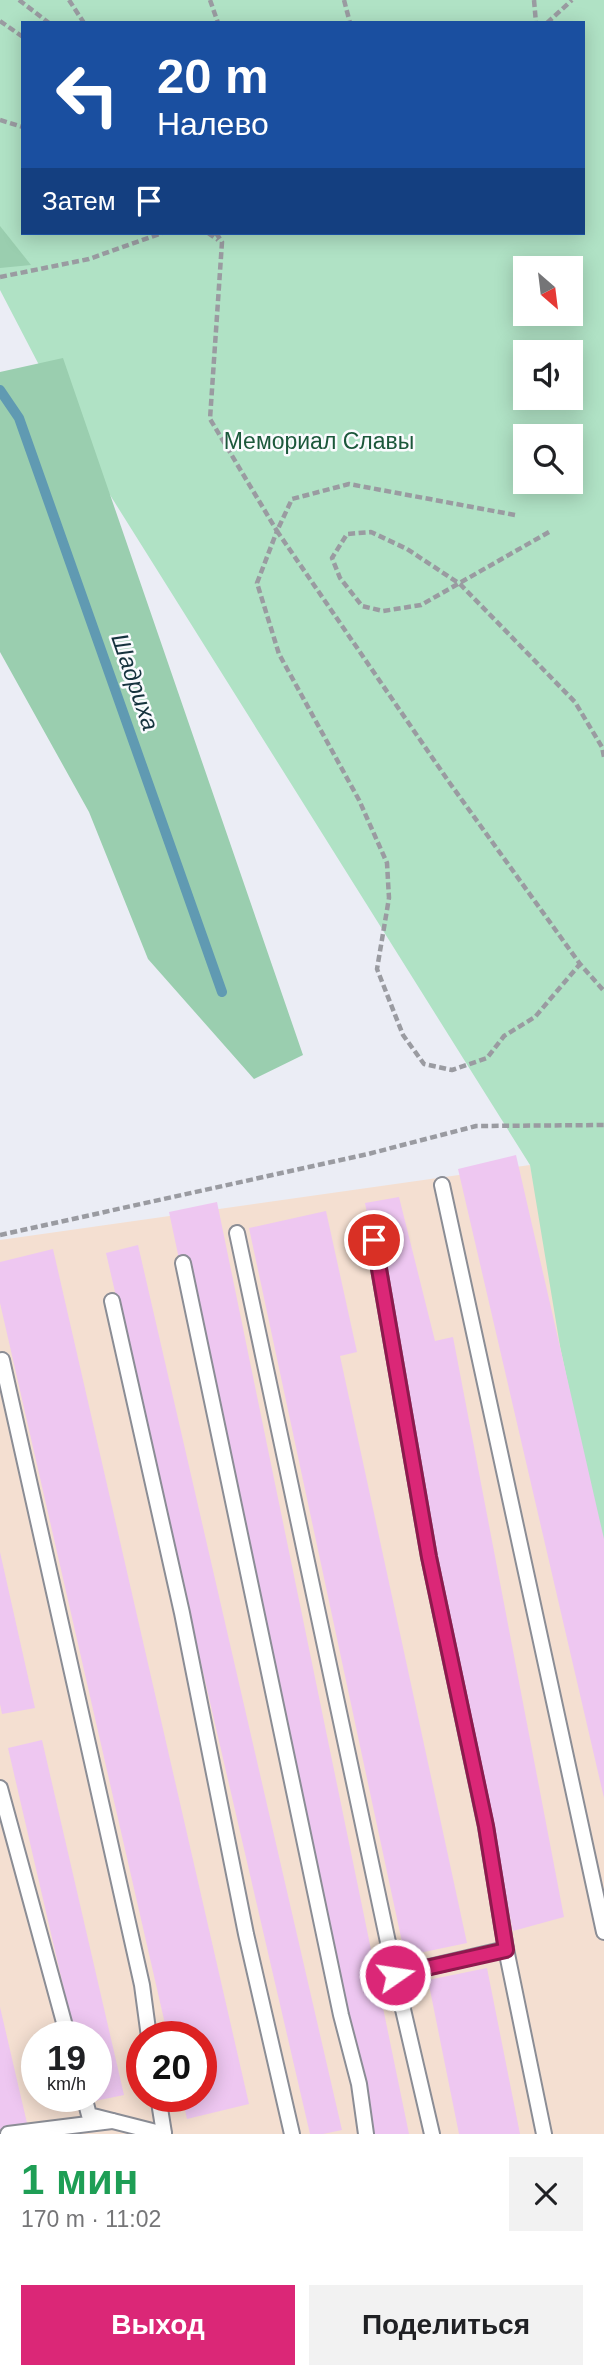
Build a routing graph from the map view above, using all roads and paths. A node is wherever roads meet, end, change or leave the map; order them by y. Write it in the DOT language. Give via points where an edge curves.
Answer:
graph roads {
  1 [pos="19,0"];
  2 [pos="69,0"];
  3 [pos="210,0"];
  4 [pos="344,0"];
  5 [pos="534,0"];
  6 [pos="572,0"];
  7 [pos="0,21"];
  8 [pos="46,21"];
  9 [pos="83,21"];
  10 [pos="217,21"];
  11 [pos="349,21"];
  12 [pos="536,21"];
  13 [pos="549,21"];
  14 [pos="21,36"];
  15 [pos="0,121"];
  16 [pos="21,126"];
  17 [pos="156,235"];
  18 [pos="211,235"];
  19 [pos="217,235"];
  20 [pos="222,242"];
  21 [pos="0,277"];
  22 [pos="515,515"];
  23 [pos="277,531"];
  24 [pos="549,532"];
  25 [pos="460,584"];
  26 [pos="604,757"];
  27 [pos="580,964"];
  28 [pos="604,990"];
  29 [pos="604,1125"];
  30 [pos="442,1185"];
  31 [pos="237,1233"];
  32 [pos="0,1235"];
  33 [pos="374,1240"];
  34 [pos="183,1263"];
  35 [pos="112,1301"];
  36 [pos="2,1360"];
  37 [pos="0,1788"];
  38 [pos="604,1932"];
  39 [pos="506,1950"];
  40 [pos="395,1975"];
  41 [pos="64,2021"];
  42 [pos="147,2021"];
  43 [pos="88,2112"];
  44 [pos="161,2112"];
  45 [pos="112,2122"];
  46 [pos="8,2134"];
  47 [pos="164,2134"];
  48 [pos="292,2134"];
  49 [pos="366,2134"];
  50 [pos="432,2134"];
  51 [pos="544,2134"];
  1 -- 8 [label="path"];
  2 -- 9 [label="path"];
  3 -- 10 [label="path"];
  4 -- 11 [label="path"];
  5 -- 12 [label="path"];
  6 -- 13 [label="path"];
  7 -- 14 [label="path"];
  15 -- 16 [label="path"];
  17 -- 21 [label="path" via="89,259"];
  18 -- 20 [label="path"];
  19 -- 20 [label="path"];
  20 -- 23 [label="path" via="210,419"];
  22 -- 23 [label="path" via="349,484 292,499"];
  23 -- 27 [label="path"];
  23 -- 27 [label="path" via="257,583 279,654 359,800 387,863 388,898 377,969 403,1035 424,1065 452,1070 487,1058 505,1036 535,1017"];
  24 -- 25 [label="path"];
  25 -- 25 [label="path" via="421,605 383,611 362,606 331,558 347,534 371,532"];
  25 -- 26 [label="path" via="575,702"];
  27 -- 28 [label="path"];
  29 -- 32 [label="path" via="476,1126"];
  30 -- 38 [label="lane"];
  31 -- 40 [label="lane"];
  33 -- 39 [label="lane" via="429,1557 486,1826"];
  34 -- 49 [label="lane"];
  35 -- 48 [label="lane"];
  36 -- 42 [label="lane"];
  37 -- 41 [label="lane"];
  39 -- 40 [label="lane"];
  39 -- 51 [label="lane"];
  40 -- 50 [label="lane"];
  43 -- 45 [label="lane"];
  44 -- 47 [label="lane"];
  45 -- 46 [label="lane"];
  45 -- 47 [label="lane"];
}
